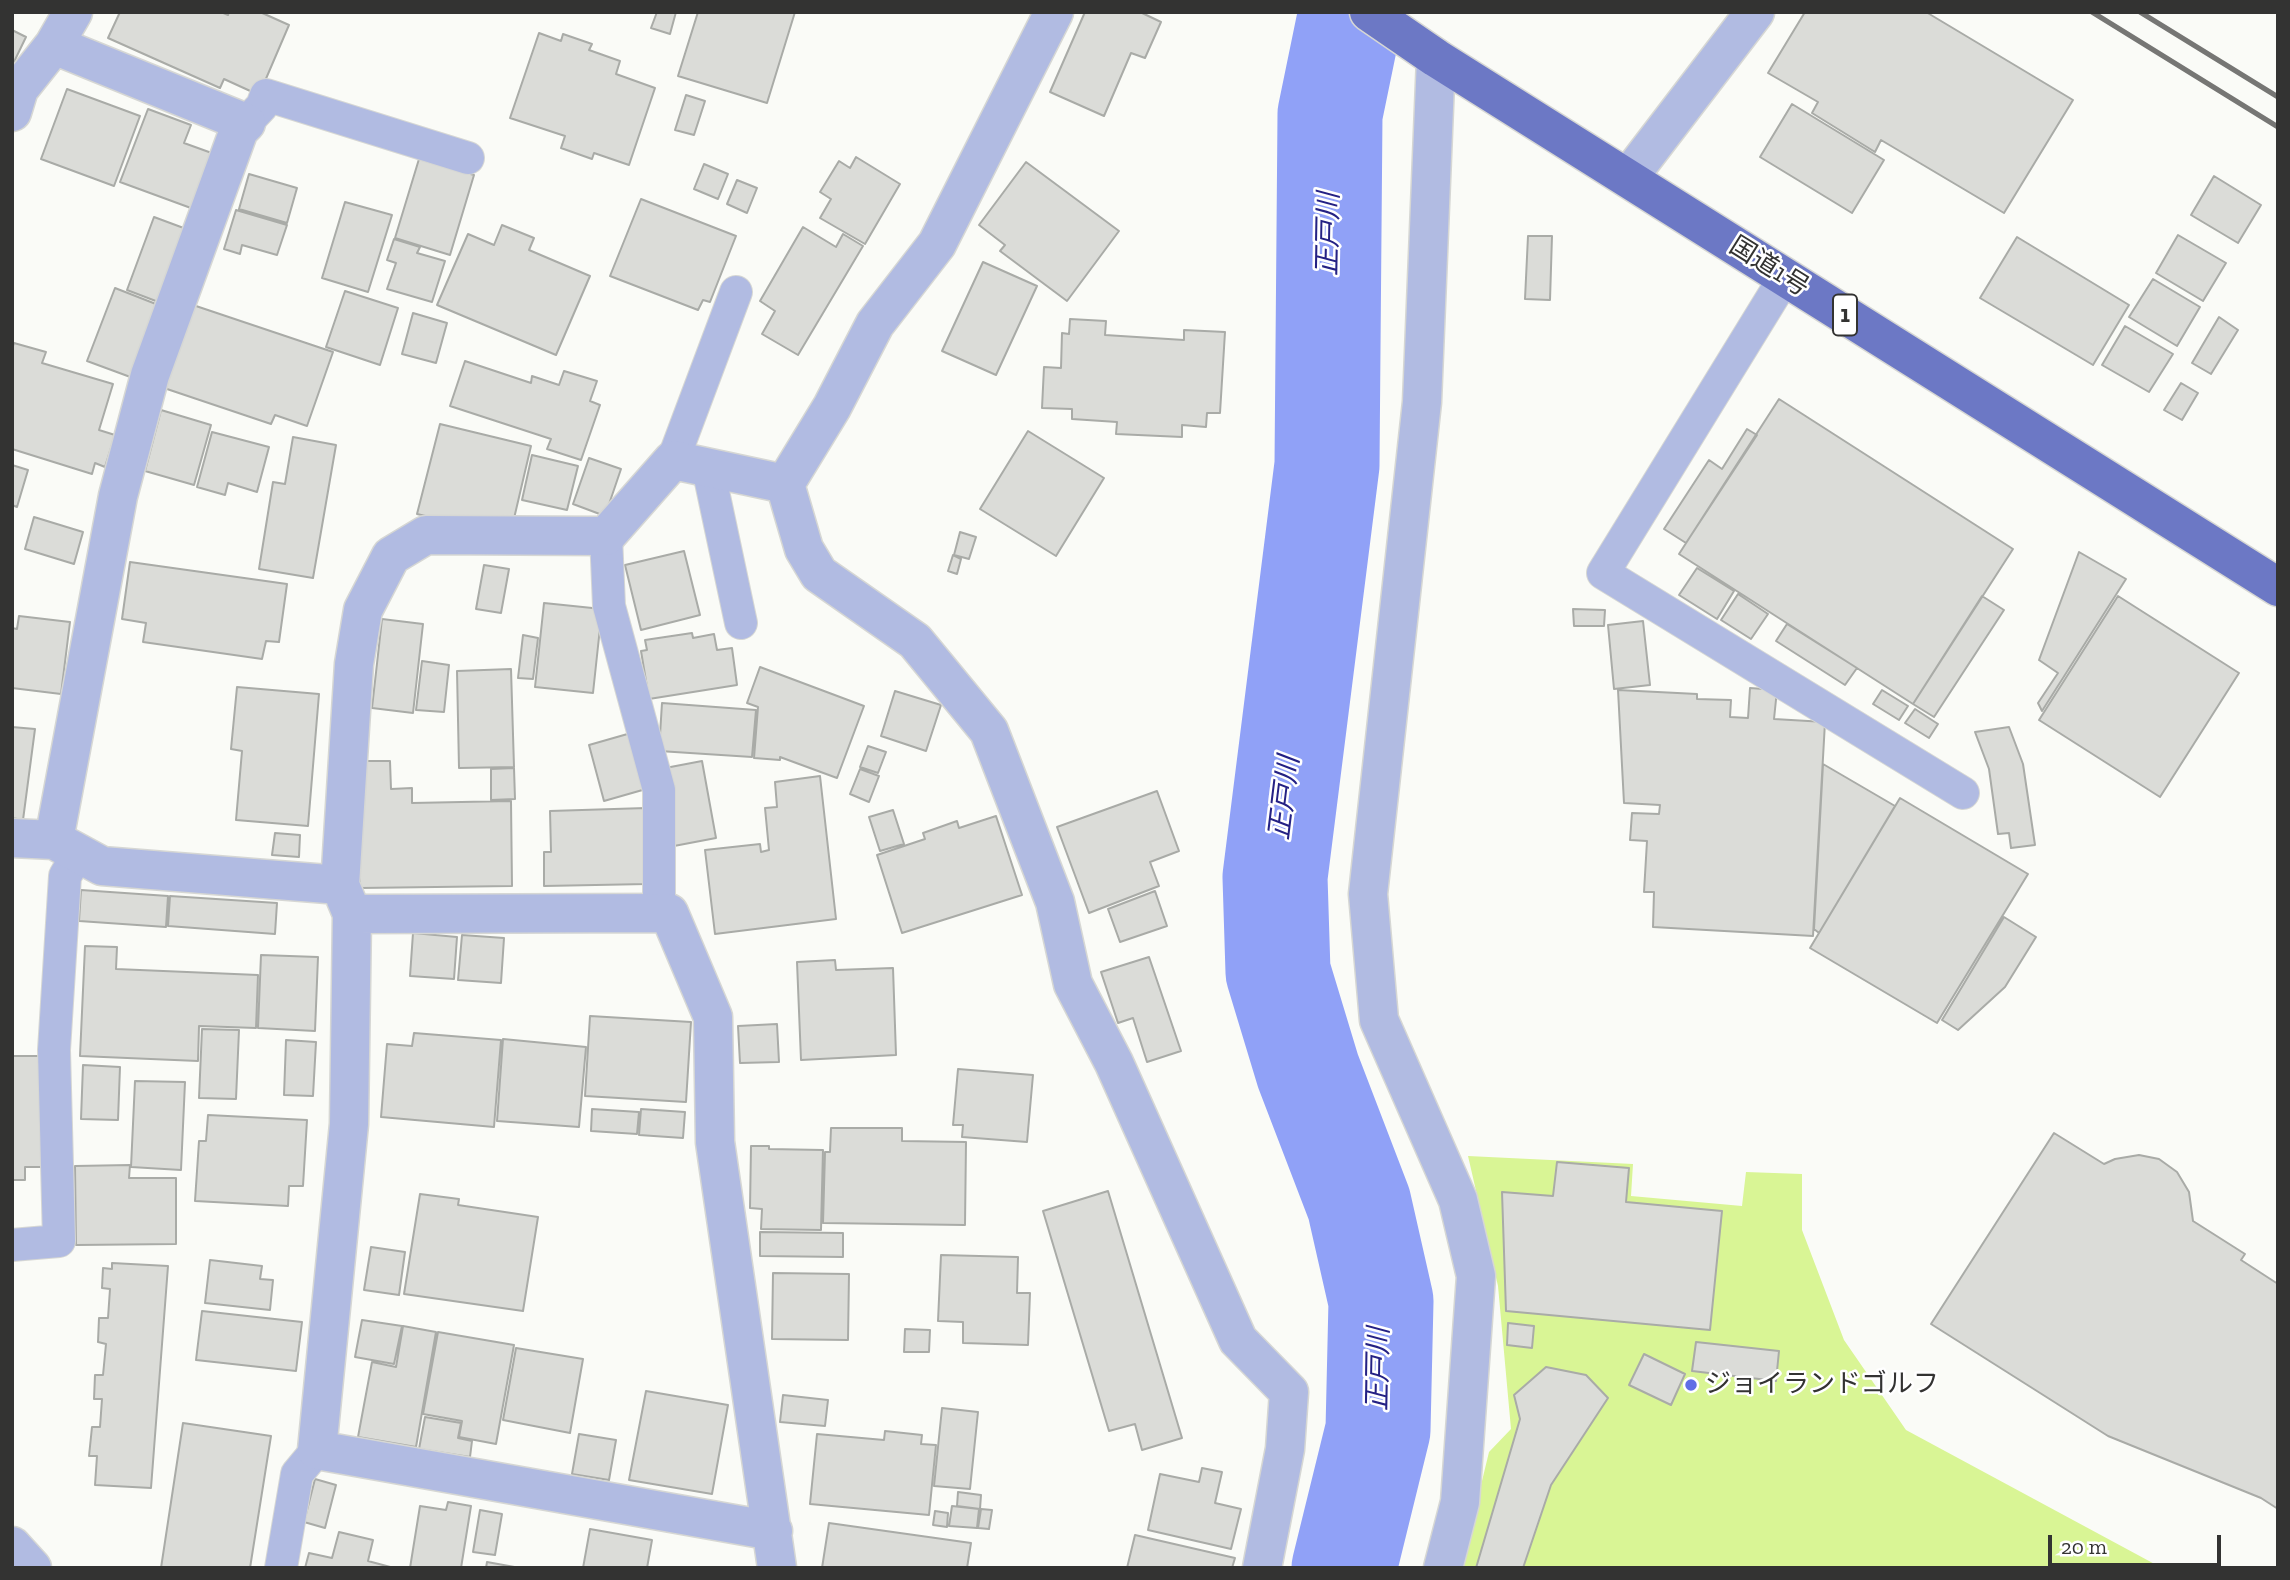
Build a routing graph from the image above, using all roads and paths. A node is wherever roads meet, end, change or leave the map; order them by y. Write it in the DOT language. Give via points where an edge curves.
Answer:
graph roads {
  1 [pos="73,12"];
  2 [pos="1054,12"];
  3 [pos="1369,12"];
  4 [pos="1755,12"];
  5 [pos="54,46"];
  6 [pos="1425,50"];
  7 [pos="12,112"];
  8 [pos="246,123"];
  9 [pos="468,158"];
  10 [pos="1628,178"];
  11 [pos="1785,277"];
  12 [pos="736,292"];
  13 [pos="690,464"];
  14 [pos="785,484"];
  15 [pos="606,536"];
  16 [pos="2278,587"];
  17 [pos="741,623"];
  18 [pos="1963,793"];
  19 [pos="12,838"];
  20 [pos="66,847"];
  21 [pos="346,900"];
  22 [pos="659,912"];
  23 [pos="12,1245"];
  24 [pos="317,1450"];
  25 [pos="12,1546"];
  26 [pos="775,1550"];
  27 [pos="32,1568"];
  28 [pos="281,1568"];
  29 [pos="1262,1568"];
  30 [pos="1443,1568"];
  1 -- 5 [label="street"];
  2 -- 14 [label="street" via="937,244 874,324 832,407"];
  3 -- 6 [label="highway, 国道1号 / 1"];
  4 -- 10 [label="street"];
  5 -- 7 [label="street" via="19,89"];
  5 -- 8 [label="street"];
  6 -- 10 [label="highway, 国道1号 / 1"];
  6 -- 30 [label="street" via="1422,401 1367,894 1379,1020 1458,1200 1476,1276 1460,1502"];
  8 -- 9 [label="lane" via="266,95"];
  8 -- 20 [label="street" via="239,130 146,389 118,496"];
  10 -- 11 [label="highway, 国道1号 / 1"];
  11 -- 16 [label="highway, 国道1号 / 1"];
  11 -- 18 [label="lane" via="1603,573"];
  12 -- 13 [label="lane"];
  13 -- 14 [label="street"];
  13 -- 15 [label="street"];
  13 -- 17 [label="lane"];
  14 -- 29 [label="street" via="804,550 819,574 915,641 989,731 1055,902 1073,984 1114,1063 1238,1340 1289,1392 1285,1449"];
  15 -- 21 [label="street" via="426,535 391,556 363,610 354,664"];
  15 -- 22 [label="lane" via="609,606 659,790"];
  19 -- 20 [label="street"];
  20 -- 21 [label="street" via="102,866"];
  20 -- 23 [label="lane" via="54,1050 59,1241"];
  21 -- 22 [label="street"];
  21 -- 24 [label="street" via="349,1124"];
  22 -- 26 [label="street" via="669,912 713,1017 715,1142"];
  24 -- 26 [label="street"];
  24 -- 28 [label="lane" via="297,1474"];
  25 -- 27 [label="street"];
}
